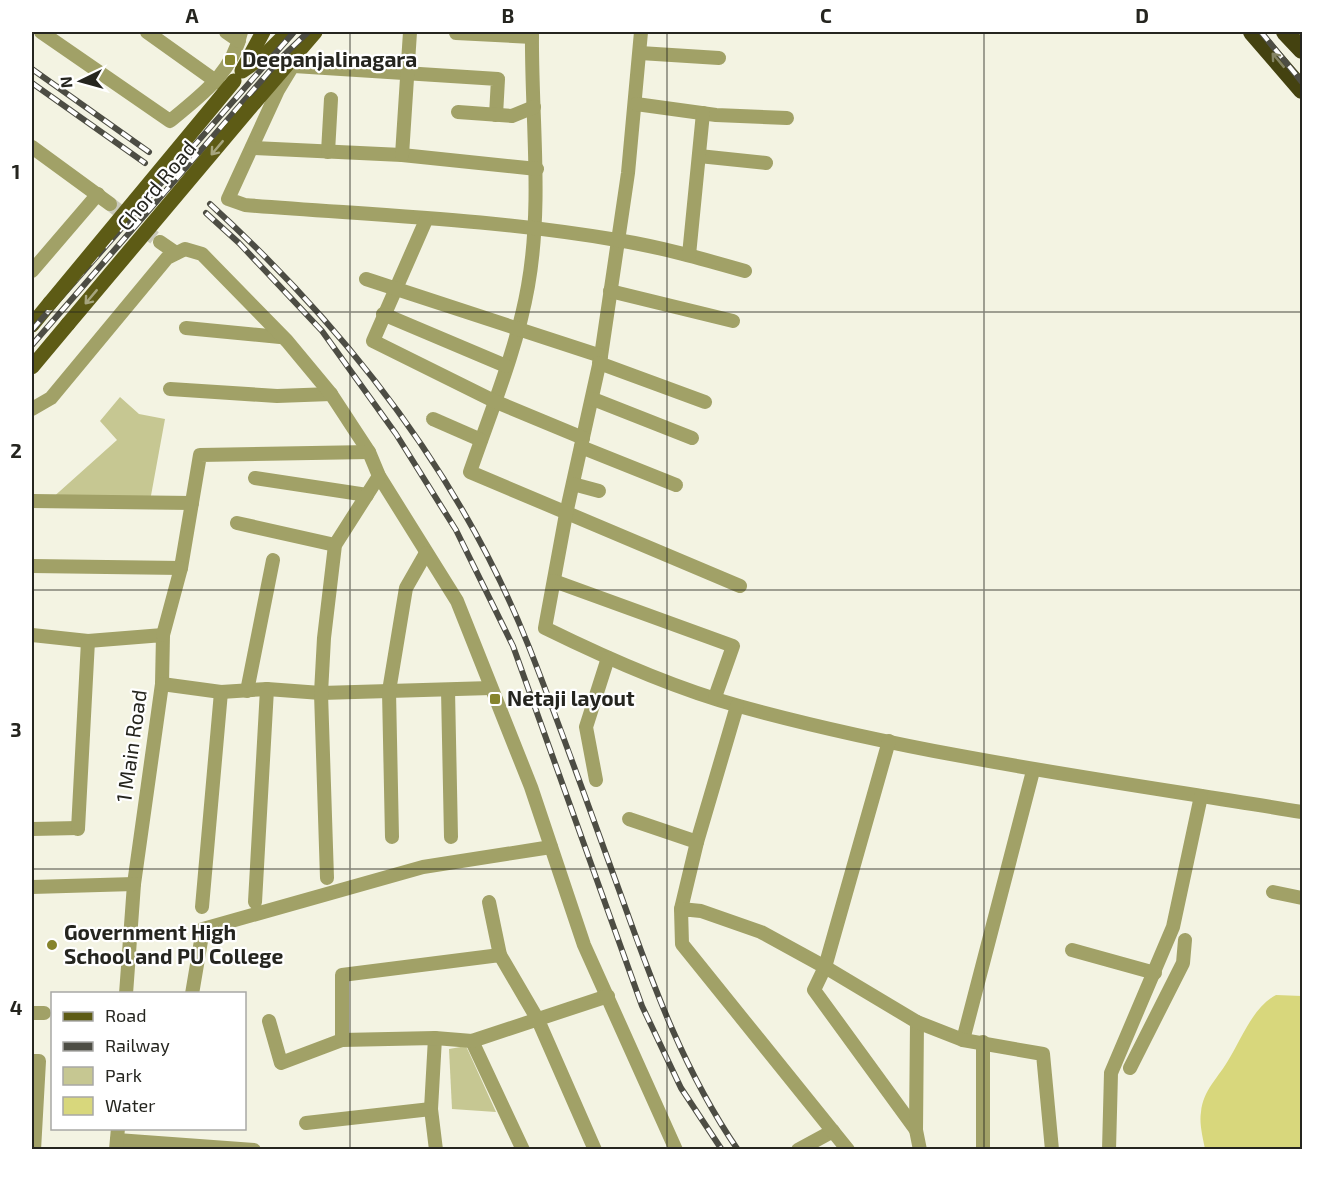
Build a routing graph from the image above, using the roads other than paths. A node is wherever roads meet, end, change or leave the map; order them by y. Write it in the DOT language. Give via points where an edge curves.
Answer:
graph roads {
  1 [pos="41,32"];
  2 [pos="147,32"];
  3 [pos="226,32"];
  4 [pos="263,32"];
  5 [pos="288,32"];
  6 [pos="315,32"];
  7 [pos="410,32"];
  8 [pos="641,32"];
  9 [pos="1252,32"];
  10 [pos="456,33"];
  11 [pos="532,34"];
  12 [pos="240,36"];
  13 [pos="302,46"];
  14 [pos="640,53"];
  15 [pos="719,58"];
  16 [pos="294,66"];
  17 [pos="242,70"];
  18 [pos="409,73"];
  19 [pos="217,82"];
  20 [pos="1302,90"];
  21 [pos="331,99"];
  22 [pos="636,104"];
  23 [pos="534,107"];
  24 [pos="458,112"];
  25 [pos="702,113"];
  26 [pos="495,115"];
  27 [pos="787,118"];
  28 [pos="32,147"];
  29 [pos="252,148"];
  30 [pos="327,152"];
  31 [pos="402,155"];
  32 [pos="699,156"];
  33 [pos="766,163"];
  34 [pos="537,169"];
  35 [pos="98,194"];
  36 [pos="110,204"];
  37 [pos="426,220"];
  38 [pos="533,229"];
  39 [pos="617,240"];
  40 [pos="160,242"];
  41 [pos="176,253"];
  42 [pos="689,255"];
  43 [pos="745,271"];
  44 [pos="32,272"];
  45 [pos="366,279"];
  46 [pos="394,288"];
  47 [pos="610,291"];
  48 [pos="383,314"];
  49 [pos="733,321"];
  50 [pos="32,325"];
  51 [pos="519,327"];
  52 [pos="186,328"];
  53 [pos="280,337"];
  54 [pos="600,360"];
  55 [pos="506,366"];
  56 [pos="32,367"];
  57 [pos="170,389"];
  58 [pos="330,394"];
  59 [pos="593,399"];
  60 [pos="494,401"];
  61 [pos="705,402"];
  62 [pos="32,409"];
  63 [pos="433,419"];
  64 [pos="692,438"];
  65 [pos="481,440"];
  66 [pos="582,442"];
  67 [pos="369,452"];
  68 [pos="379,476"];
  69 [pos="255,478"];
  70 [pos="573,484"];
  71 [pos="676,485"];
  72 [pos="599,491"];
  73 [pos="367,495"];
  74 [pos="32,501"];
  75 [pos="192,503"];
  76 [pos="566,514"];
  77 [pos="237,523"];
  78 [pos="335,545"];
  79 [pos="426,553"];
  80 [pos="273,560"];
  81 [pos="32,566"];
  82 [pos="181,568"];
  83 [pos="554,581"];
  84 [pos="740,586"];
  85 [pos="32,635"];
  86 [pos="163,635"];
  87 [pos="88,641"];
  88 [pos="608,658"];
  89 [pos="162,684"];
  90 [pos="491,688"];
  91 [pos="267,689"];
  92 [pos="448,690"];
  93 [pos="247,691"];
  94 [pos="389,691"];
  95 [pos="221,692"];
  96 [pos="321,693"];
  97 [pos="715,697"];
  98 [pos="738,706"];
  99 [pos="889,741"];
  100 [pos="1033,771"];
  101 [pos="596,780"];
  102 [pos="1201,796"];
  103 [pos="1302,812"];
  104 [pos="629,819"];
  105 [pos="32,829"];
  106 [pos="392,837"];
  107 [pos="451,837"];
  108 [pos="698,842"];
  109 [pos="551,847"];
  110 [pos="327,878"];
  111 [pos="134,884"];
  112 [pos="32,887"];
  113 [pos="1273,892"];
  114 [pos="1302,898"];
  115 [pos="255,902"];
  116 [pos="489,902"];
  117 [pos="202,907"];
  118 [pos="681,909"];
  119 [pos="1185,940"];
  120 [pos="1072,950"];
  121 [pos="500,955"];
  122 [pos="825,967"];
  123 [pos="1155,973"];
  124 [pos="126,992"];
  125 [pos="192,992"];
  126 [pos="608,996"];
  127 [pos="538,1020"];
  128 [pos="269,1021"];
  129 [pos="917,1022"];
  130 [pos="435,1038"];
  131 [pos="342,1040"];
  132 [pos="963,1040"];
  133 [pos="472,1041"];
  134 [pos="983,1042"];
  135 [pos="35,1061"];
  136 [pos="1130,1068"];
  137 [pos="431,1109"];
  138 [pos="306,1123"];
  139 [pos="916,1130"];
  140 [pos="832,1131"];
  141 [pos="117,1139"];
  142 [pos="674,1148"];
  143 [pos="34,1149"];
  144 [pos="254,1149"];
  145 [pos="436,1149"];
  146 [pos="523,1149"];
  147 [pos="595,1149"];
  148 [pos="798,1149"];
  149 [pos="848,1149"];
  150 [pos="920,1149"];
  151 [pos="983,1149"];
  152 [pos="1052,1149"];
  153 [pos="1109,1149"];
  1 -- 19 [label="street" via="171,121"];
  2 -- 19 [label="street"];
  3 -- 12 [label="street"];
  4 -- 17 [label="main road"];
  5 -- 17 [label="main road" via="265,55"];
  6 -- 13 [label="main road, Chord Road"];
  7 -- 18 [label="street"];
  8 -- 14 [label="street"];
  20 -- 9 [label="highway, one-way"];
  10 -- 11 [label="street"];
  11 -- 23 [label="street"];
  12 -- 19 [label="street"];
  13 -- 16 [label="street"];
  13 -- 56 [label="main road, Chord Road, one-way, bridge"];
  14 -- 15 [label="street"];
  14 -- 22 [label="street"];
  16 -- 18 [label="street"];
  16 -- 29 [label="street" via="278,90"];
  17 -- 50 [label="main road, Chord Road, bridge"];
  18 -- 26 [label="street" via="498,79"];
  18 -- 31 [label="street"];
  21 -- 30 [label="street"];
  22 -- 25 [label="street"];
  22 -- 39 [label="street"];
  23 -- 26 [label="street" via="512,116"];
  23 -- 34 [label="street"];
  24 -- 26 [label="street"];
  25 -- 27 [label="street"];
  25 -- 32 [label="street"];
  28 -- 35 [label="street"];
  29 -- 30 [label="street"];
  29 -- 37 [label="street" via="228,199 245,205"];
  30 -- 31 [label="street"];
  31 -- 34 [label="street"];
  32 -- 33 [label="street"];
  32 -- 42 [label="street"];
  34 -- 38 [label="street"];
  35 -- 36 [label="street"];
  35 -- 44 [label="street"];
  37 -- 38 [label="street"];
  37 -- 46 [label="street"];
  38 -- 39 [label="street"];
  38 -- 51 [label="street"];
  39 -- 42 [label="street"];
  39 -- 47 [label="street"];
  40 -- 41 [label="street"];
  41 -- 53 [label="street" via="185,249 202,254"];
  41 -- 62 [label="street" via="167,258 51,398"];
  42 -- 43 [label="street"];
  45 -- 46 [label="street"];
  46 -- 48 [label="street"];
  46 -- 51 [label="street"];
  47 -- 49 [label="street"];
  47 -- 54 [label="street"];
  48 -- 55 [label="street"];
  48 -- 60 [label="street" via="373,341"];
  51 -- 54 [label="street"];
  51 -- 55 [label="street"];
  52 -- 53 [label="street"];
  53 -- 58 [label="street"];
  54 -- 59 [label="street"];
  54 -- 61 [label="street"];
  55 -- 60 [label="street"];
  57 -- 58 [label="street" via="277,396"];
  58 -- 67 [label="street"];
  59 -- 64 [label="street"];
  59 -- 66 [label="street"];
  60 -- 65 [label="street"];
  60 -- 66 [label="street"];
  63 -- 65 [label="street"];
  65 -- 76 [label="street" via="470,472"];
  66 -- 70 [label="street"];
  66 -- 71 [label="street"];
  67 -- 68 [label="street"];
  67 -- 75 [label="street, 1 Main Road" via="200,455"];
  68 -- 73 [label="street"];
  68 -- 79 [label="street"];
  69 -- 73 [label="street"];
  70 -- 72 [label="street"];
  70 -- 76 [label="street"];
  73 -- 78 [label="street"];
  74 -- 75 [label="street"];
  75 -- 82 [label="street, 1 Main Road"];
  76 -- 83 [label="street"];
  76 -- 84 [label="street"];
  77 -- 78 [label="street"];
  78 -- 96 [label="street"];
  79 -- 90 [label="street" via="457,601"];
  79 -- 94 [label="street" via="406,588"];
  80 -- 93 [label="street"];
  81 -- 82 [label="street"];
  82 -- 86 [label="street, 1 Main Road"];
  83 -- 88 [label="street" via="545,628"];
  83 -- 97 [label="street" via="733,646"];
  85 -- 87 [label="street"];
  86 -- 87 [label="street"];
  86 -- 89 [label="street, 1 Main Road"];
  87 -- 105 [label="street" via="78,829"];
  88 -- 97 [label="street"];
  88 -- 101 [label="street" via="586,727"];
  89 -- 95 [label="street"];
  89 -- 111 [label="street, 1 Main Road"];
  90 -- 92 [label="street"];
  90 -- 109 [label="street"];
  91 -- 93 [label="street"];
  91 -- 96 [label="street"];
  91 -- 115 [label="street"];
  92 -- 94 [label="street"];
  92 -- 107 [label="street"];
  93 -- 95 [label="street"];
  94 -- 96 [label="street"];
  94 -- 106 [label="street"];
  95 -- 117 [label="street"];
  96 -- 110 [label="street"];
  97 -- 98 [label="street"];
  98 -- 99 [label="street"];
  98 -- 108 [label="street"];
  99 -- 100 [label="street"];
  99 -- 122 [label="street"];
  100 -- 102 [label="street"];
  100 -- 132 [label="street"];
  102 -- 103 [label="street"];
  102 -- 123 [label="street" via="1173,927"];
  104 -- 108 [label="street"];
  108 -- 118 [label="street"];
  109 -- 125 [label="street" via="423,867 203,928"];
  109 -- 126 [label="street" via="584,945"];
  111 -- 112 [label="street"];
  111 -- 124 [label="street, 1 Main Road"];
  113 -- 114 [label="street"];
  116 -- 121 [label="street"];
  118 -- 122 [label="street" via="701,911 761,932"];
  118 -- 140 [label="street" via="682,944"];
  119 -- 136 [label="street" via="1183,963"];
  120 -- 123 [label="street"];
  121 -- 127 [label="street"];
  121 -- 131 [label="street" via="342,975"];
  122 -- 129 [label="street"];
  122 -- 139 [label="street" via="814,990"];
  123 -- 153 [label="street" via="1111,1073"];
  126 -- 127 [label="street"];
  126 -- 142 [label="street"];
  127 -- 133 [label="street"];
  127 -- 147 [label="street"];
  128 -- 131 [label="street" via="281,1063"];
  129 -- 132 [label="street"];
  129 -- 139 [label="street"];
  130 -- 131 [label="street"];
  130 -- 133 [label="street"];
  130 -- 137 [label="street"];
  132 -- 134 [label="street"];
  133 -- 146 [label="street"];
  134 -- 151 [label="street"];
  134 -- 152 [label="street" via="1043,1054"];
  135 -- 143 [label="street"];
  137 -- 138 [label="street"];
  137 -- 145 [label="street"];
  139 -- 150 [label="street"];
  140 -- 148 [label="street"];
  140 -- 149 [label="street"];
  141 -- 144 [label="street"];
}
